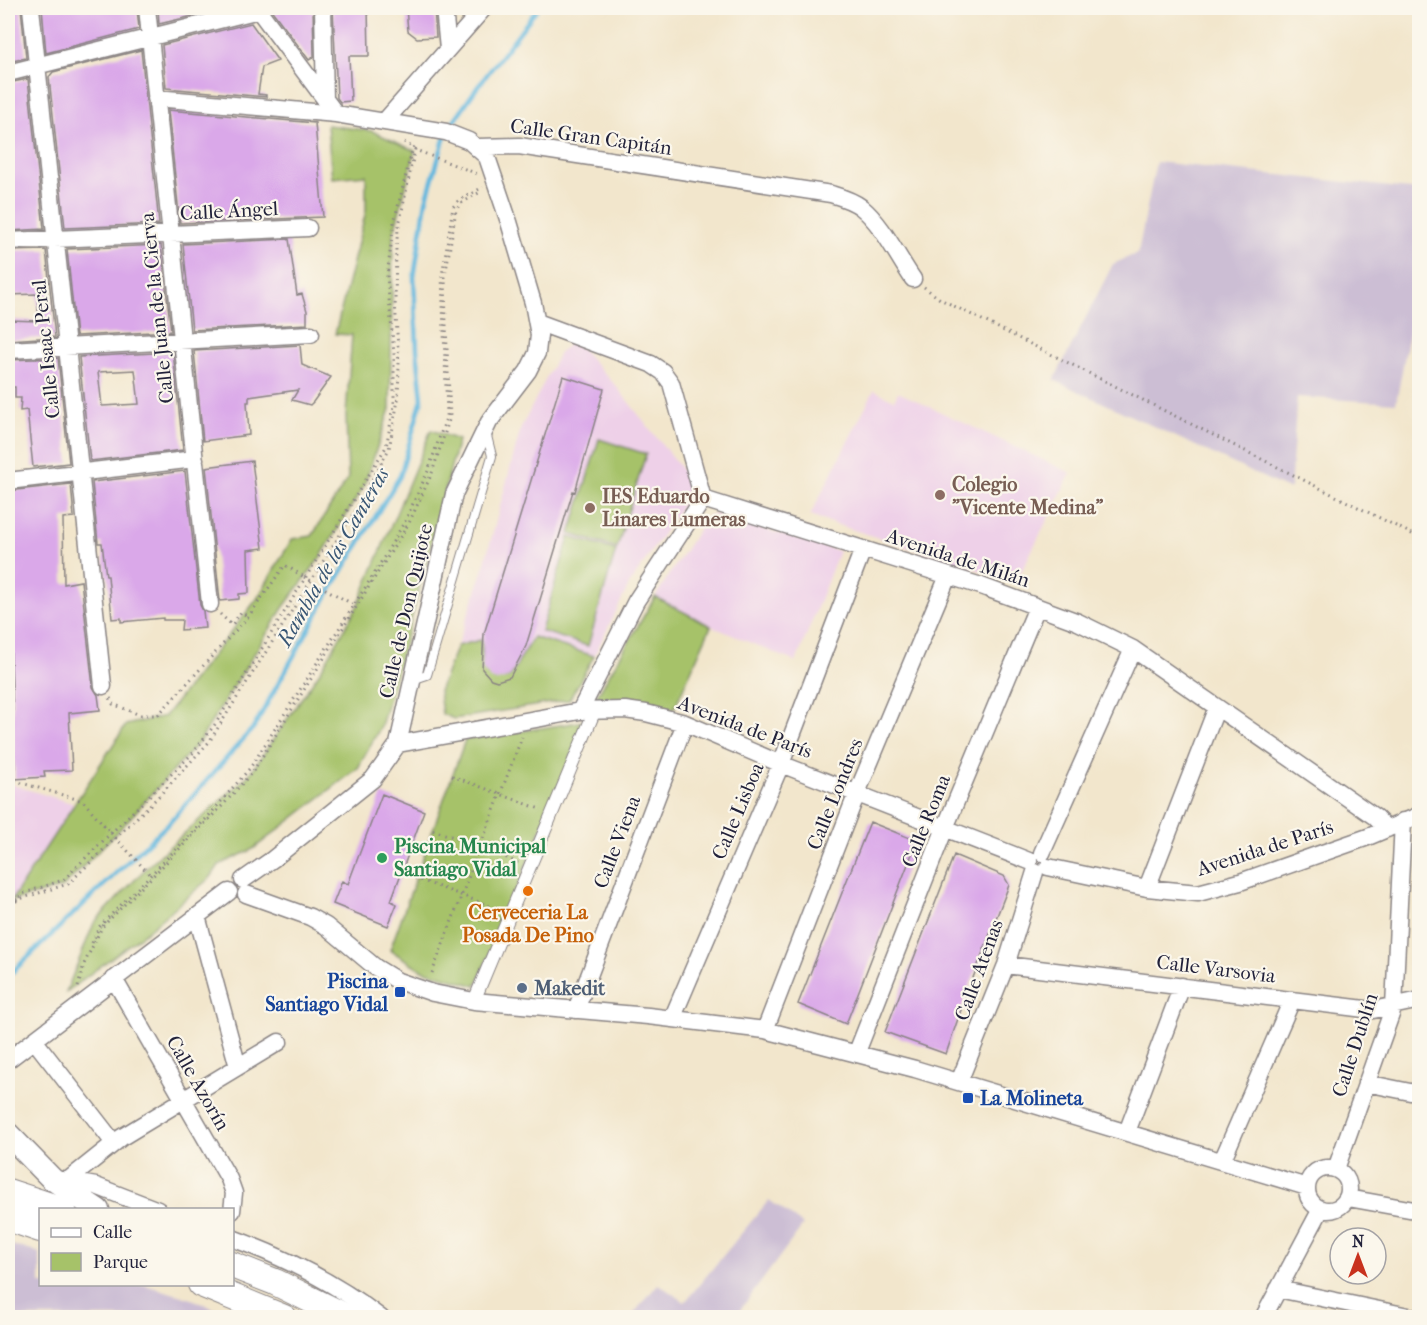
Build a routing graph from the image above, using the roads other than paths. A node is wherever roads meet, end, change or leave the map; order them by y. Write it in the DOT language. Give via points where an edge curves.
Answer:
graph roads {
  1 [pos="31,8"];
  2 [pos="147,8"];
  3 [pos="322,8"];
  4 [pos="444,8"];
  5 [pos="484,8"];
  6 [pos="258,9"];
  7 [pos="150,38"];
  8 [pos="448,49"];
  9 [pos="37,66"];
  10 [pos="8,74"];
  11 [pos="156,98"];
  12 [pos="325,100"];
  13 [pos="336,114"];
  14 [pos="384,122"];
  15 [pos="478,147"];
  16 [pos="308,228"];
  17 [pos="171,234"];
  18 [pos="56,238"];
  19 [pos="8,240"];
  20 [pos="913,279"];
  21 [pos="537,322"];
  22 [pos="311,334"];
  23 [pos="182,341"];
  24 [pos="66,347"];
  25 [pos="8,350"];
  26 [pos="485,429"];
  27 [pos="195,459"];
  28 [pos="81,472"];
  29 [pos="8,481"];
  30 [pos="703,499"];
  31 [pos="863,549"];
  32 [pos="948,576"];
  33 [pos="210,604"];
  34 [pos="1037,607"];
  35 [pos="1133,649"];
  36 [pos="412,680"];
  37 [pos="103,686"];
  38 [pos="1217,707"];
  39 [pos="588,711"];
  40 [pos="685,723"];
  41 [pos="398,744"];
  42 [pos="781,764"];
  43 [pos="857,793"];
  44 [pos="1419,815"];
  45 [pos="1403,821"];
  46 [pos="945,828"];
  47 [pos="1387,830"];
  48 [pos="1039,863"];
  49 [pos="244,887"];
  50 [pos="1147,888"];
  51 [pos="197,916"];
  52 [pos="1006,965"];
  53 [pos="114,980"];
  54 [pos="1182,986"];
  55 [pos="1292,1000"];
  56 [pos="1419,1000"];
  57 [pos="474,1001"];
  58 [pos="1394,1006"];
  59 [pos="576,1010"];
  60 [pos="672,1019"];
  61 [pos="765,1030"];
  62 [pos="34,1040"];
  63 [pos="279,1042"];
  64 [pos="857,1052"];
  65 [pos="8,1060"];
  66 [pos="238,1067"];
  67 [pos="959,1082"];
  68 [pos="1366,1083"];
  69 [pos="1419,1094"];
  70 [pos="184,1100"];
  71 [pos="1127,1132"];
  72 [pos="8,1134"];
  73 [pos="114,1143"];
  74 [pos="1222,1161"];
  75 [pos="1336,1169"];
  76 [pos="59,1180"];
  77 [pos="1307,1187"];
  78 [pos="8,1192"];
  79 [pos="1348,1198"];
  80 [pos="60,1208"];
  81 [pos="97,1208"];
  82 [pos="155,1208"];
  83 [pos="232,1208"];
  84 [pos="1322,1209"];
  85 [pos="1419,1211"];
  86 [pos="234,1239"];
  87 [pos="234,1266"];
  88 [pos="206,1286"];
  89 [pos="1278,1289"];
  90 [pos="284,1317"];
  91 [pos="348,1317"];
  92 [pos="381,1317"];
  93 [pos="1263,1317"];
  94 [pos="1418,1317"];
  1 -- 9 [label="street, Calle Isaac Peral"];
  2 -- 7 [label="street, Calle Juan de la Cierva"];
  3 -- 12 [label="street"];
  4 -- 8 [label="street"];
  5 -- 8 [label="street"];
  6 -- 7 [label="street"];
  6 -- 12 [label="street"];
  7 -- 9 [label="street"];
  7 -- 11 [label="street, Calle Juan de la Cierva"];
  8 -- 14 [label="street"];
  9 -- 10 [label="street"];
  9 -- 18 [label="street, Calle Isaac Peral"];
  11 -- 13 [label="street, Calle Gran Capitán"];
  11 -- 17 [label="street, Calle Juan de la Cierva"];
  12 -- 13 [label="street"];
  13 -- 14 [label="street, Calle Gran Capitán"];
  14 -- 15 [label="street, Calle Gran Capitán" via="446,132"];
  15 -- 20 [label="street, Calle Gran Capitán" via="519,146 846,198 861,207 880,229"];
  15 -- 21 [label="street, Calle de Don Quijote" via="487,157"];
  16 -- 17 [label="street, Calle Ángel"];
  17 -- 18 [label="street, Calle Ángel"];
  17 -- 23 [label="street, Calle Juan de la Cierva"];
  18 -- 19 [label="street, Calle Ángel"];
  18 -- 24 [label="street, Calle Isaac Peral"];
  21 -- 26 [label="street, Calle de Don Quijote" via="537,353"];
  21 -- 30 [label="street" via="651,363 663,372 670,383"];
  22 -- 23 [label="street"];
  23 -- 24 [label="street"];
  23 -- 27 [label="street, Calle Juan de la Cierva"];
  24 -- 25 [label="street"];
  24 -- 28 [label="street, Calle Isaac Peral"];
  26 -- 36 [label="street, Calle de Don Quijote" via="454,494"];
  26 -- 36 [label="lane" via="492,456 489,467 427,675"];
  27 -- 28 [label="street"];
  27 -- 33 [label="street, Calle Juan de la Cierva"];
  28 -- 29 [label="street"];
  28 -- 37 [label="street, Calle Isaac Peral"];
  30 -- 31 [label="street, Avenida de Milán"];
  30 -- 39 [label="street" via="636,601"];
  31 -- 32 [label="street, Avenida de Milán"];
  31 -- 42 [label="street, Calle Lisboa"];
  32 -- 34 [label="street, Avenida de Milán"];
  32 -- 43 [label="street, Calle Londres"];
  34 -- 35 [label="street, Avenida de Milán"];
  34 -- 46 [label="street, Calle Roma"];
  35 -- 38 [label="street, Avenida de Milán"];
  35 -- 48 [label="street, Calle Atenas"];
  36 -- 41 [label="street, Calle de Don Quijote"];
  38 -- 47 [label="street, Avenida de Milán" via="1375,817"];
  38 -- 50 [label="street"];
  39 -- 40 [label="street, Avenida de París" via="625,710"];
  39 -- 41 [label="street, Avenida de París"];
  39 -- 57 [label="street"];
  40 -- 42 [label="street, Avenida de París"];
  40 -- 59 [label="street, Calle Viena"];
  41 -- 49 [label="street, Calle de Don Quijote" via="373,779"];
  42 -- 43 [label="street, Avenida de París"];
  42 -- 60 [label="street, Calle Lisboa"];
  43 -- 46 [label="street, Avenida de París"];
  43 -- 61 [label="street, Calle Londres"];
  44 -- 45 [label="street, Avenida de París"];
  45 -- 47 [label="street, Avenida de París"];
  45 -- 58 [label="street, Calle Dublín"];
  46 -- 48 [label="street, Avenida de París"];
  46 -- 64 [label="street, Calle Roma"];
  47 -- 50 [label="street, Avenida de París" via="1198,893"];
  48 -- 50 [label="street, Avenida de París"];
  48 -- 52 [label="street, Calle Atenas"];
  49 -- 51 [label="street" via="239,898 229,892"];
  49 -- 57 [label="street" via="326,926 398,981"];
  51 -- 53 [label="street"];
  51 -- 66 [label="street"];
  52 -- 54 [label="street, Calle Varsovia"];
  52 -- 67 [label="street, Calle Atenas"];
  53 -- 62 [label="street"];
  53 -- 70 [label="street, Calle Azorín"];
  54 -- 55 [label="street, Calle Varsovia"];
  54 -- 71 [label="street"];
  55 -- 58 [label="street, Calle Varsovia" via="1373,1010"];
  55 -- 74 [label="street"];
  56 -- 58 [label="street, Calle Varsovia"];
  57 -- 59 [label="street"];
  58 -- 68 [label="street, Calle Dublín"];
  59 -- 60 [label="street"];
  60 -- 61 [label="street"];
  61 -- 64 [label="street"];
  62 -- 65 [label="street"];
  62 -- 73 [label="street"];
  63 -- 66 [label="street"];
  64 -- 67 [label="street"];
  66 -- 70 [label="street"];
  67 -- 71 [label="street"];
  68 -- 69 [label="street"];
  68 -- 75 [label="street, Calle Dublín"];
  70 -- 73 [label="street"];
  70 -- 83 [label="street, Calle Azorín" via="229,1179 234,1193"];
  71 -- 74 [label="street"];
  72 -- 76 [label="main road"];
  73 -- 76 [label="street"];
  74 -- 77 [label="street"];
  75 -- 77 [label="street" via="1317,1171"];
  75 -- 79 [label="street" via="1349,1184"];
  76 -- 81 [label="main road"];
  76 -- 82 [label="street" via="96,1186"];
  77 -- 84 [label="street" via="1310,1200"];
  78 -- 80 [label="main road"];
  79 -- 84 [label="street" via="1334,1210"];
  79 -- 85 [label="street"];
  84 -- 89 [label="street"];
  86 -- 92 [label="street" via="332,1284"];
  87 -- 91 [label="main road"];
  88 -- 90 [label="main road"];
  89 -- 93 [label="street"];
  89 -- 94 [label="street"];
}
